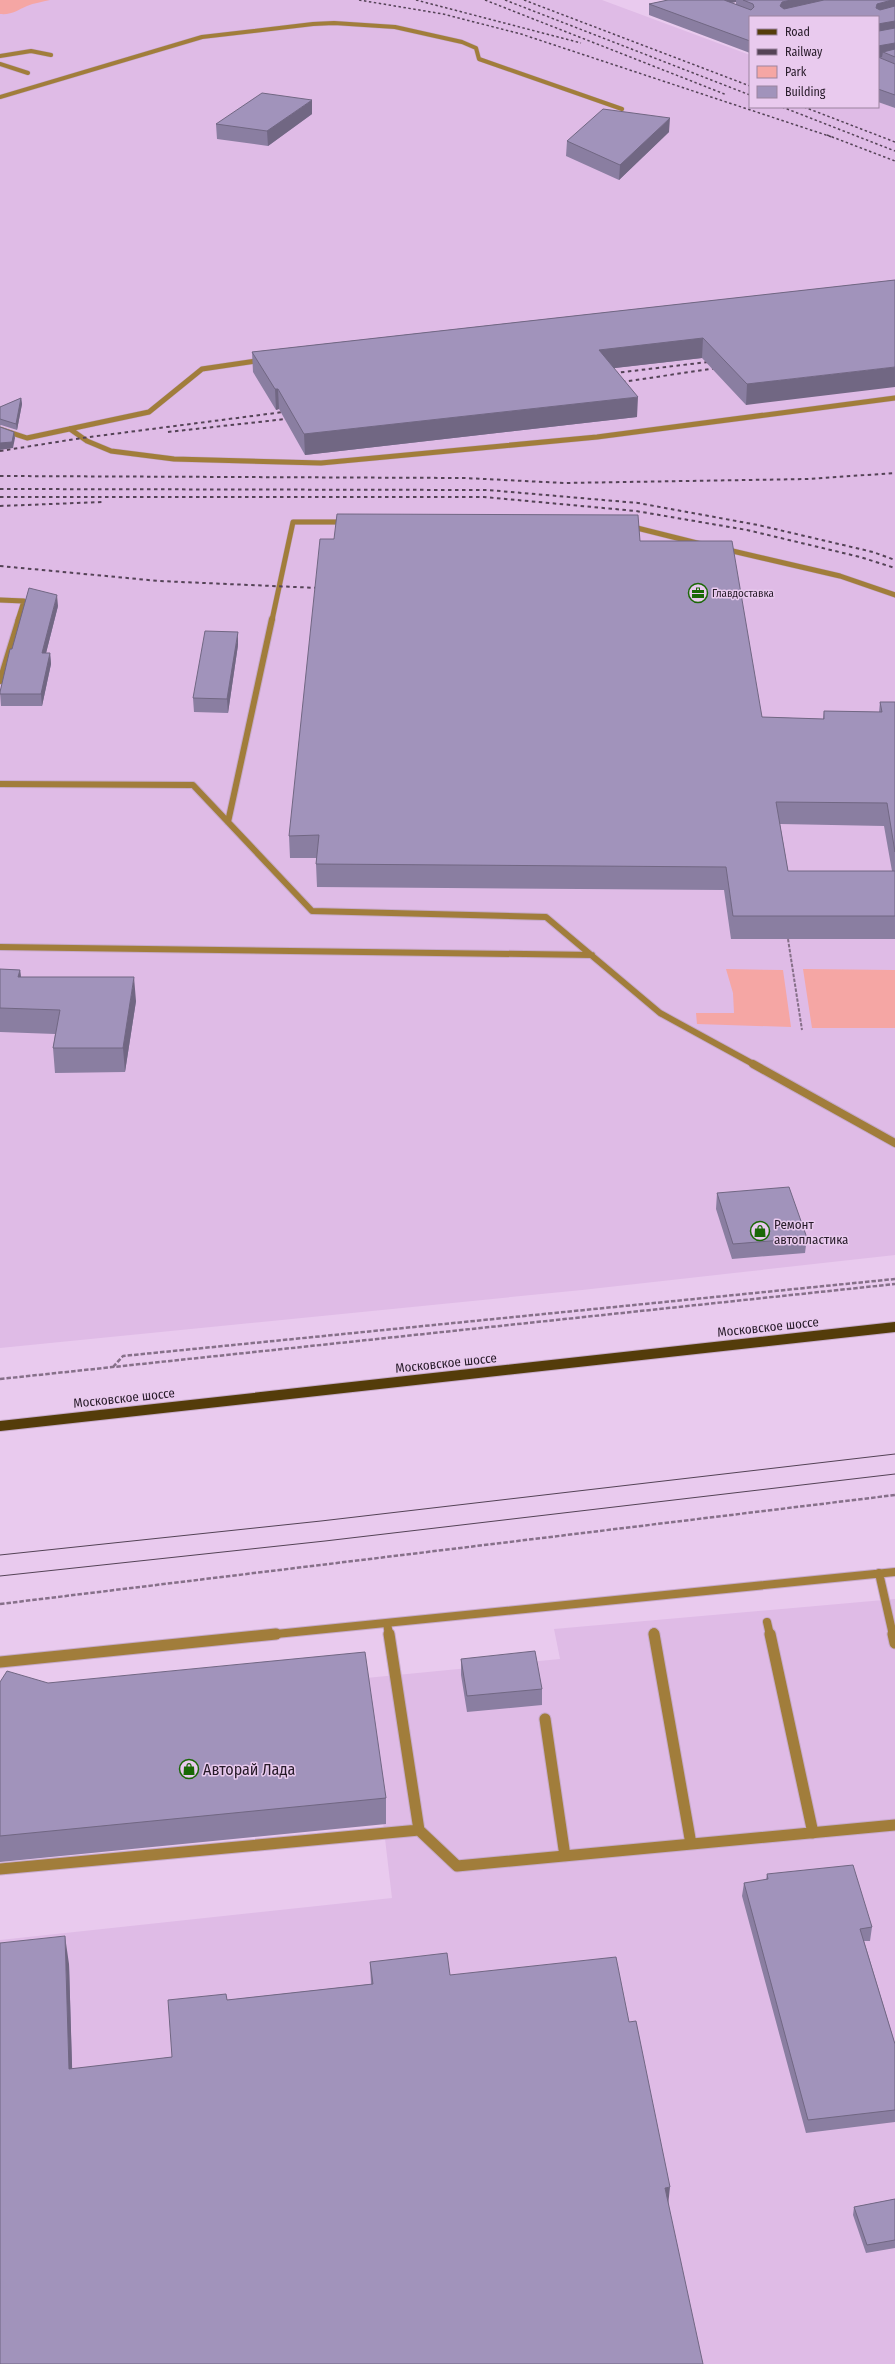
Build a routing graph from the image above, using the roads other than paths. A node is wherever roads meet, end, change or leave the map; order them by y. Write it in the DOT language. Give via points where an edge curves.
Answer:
graph roads {
  1 [pos="51,55"];
  2 [pos="0,56"];
  3 [pos="0,64"];
  4 [pos="28,73"];
  5 [pos="0,97"];
  6 [pos="622,109"];
  7 [pos="272,358"];
  8 [pos="895,398"];
  9 [pos="0,429"];
  10 [pos="70,429"];
  11 [pos="349,522"];
  12 [pos="618,524"];
  13 [pos="710,546"];
  14 [pos="718,548"];
  15 [pos="895,595"];
  16 [pos="0,600"];
  17 [pos="0,681"];
  18 [pos="0,784"];
  19 [pos="228,822"];
  20 [pos="0,947"];
  21 [pos="592,955"];
  22 [pos="895,1143"];
  23 [pos="895,1327"];
  24 [pos="0,1426"];
  25 [pos="895,1572"];
  26 [pos="879,1573"];
  27 [pos="767,1622"];
  28 [pos="387,1623"];
  29 [pos="654,1632"];
  30 [pos="895,1643"];
  31 [pos="0,1662"];
  32 [pos="545,1719"];
  33 [pos="895,1825"];
  34 [pos="419,1830"];
  35 [pos="813,1833"];
  36 [pos="691,1844"];
  37 [pos="565,1856"];
  38 [pos="0,1869"];
  1 -- 2 [label="lane" via="31,52"];
  3 -- 4 [label="lane"];
  5 -- 6 [label="lane" via="202,37 334,23 396,27 462,42 476,48 479,59"];
  7 -- 10 [label="lane" via="202,369 149,412"];
  8 -- 10 [label="lane" via="597,437 320,463 174,459 111,451 87,441"];
  9 -- 10 [label="lane" via="27,438"];
  11 -- 19 [label="lane" via="293,522"];
  12 -- 13 [label="lane"];
  14 -- 15 [label="lane" via="840,576"];
  16 -- 17 [label="lane" via="24,600"];
  18 -- 19 [label="lane" via="193,785"];
  19 -- 21 [label="lane" via="312,912 546,917"];
  20 -- 21 [label="lane"];
  21 -- 22 [label="lane" via="660,1014"];
  23 -- 24 [label="main road, Московское шоссе"];
  25 -- 26 [label="lane"];
  26 -- 28 [label="lane"];
  26 -- 30 [label="lane"];
  27 -- 35 [label="lane"];
  28 -- 31 [label="lane"];
  28 -- 34 [label="lane"];
  29 -- 36 [label="lane"];
  32 -- 37 [label="lane"];
  33 -- 35 [label="lane"];
  34 -- 37 [label="lane" via="457,1866"];
  34 -- 38 [label="lane"];
  35 -- 36 [label="lane"];
  36 -- 37 [label="lane"];
}
